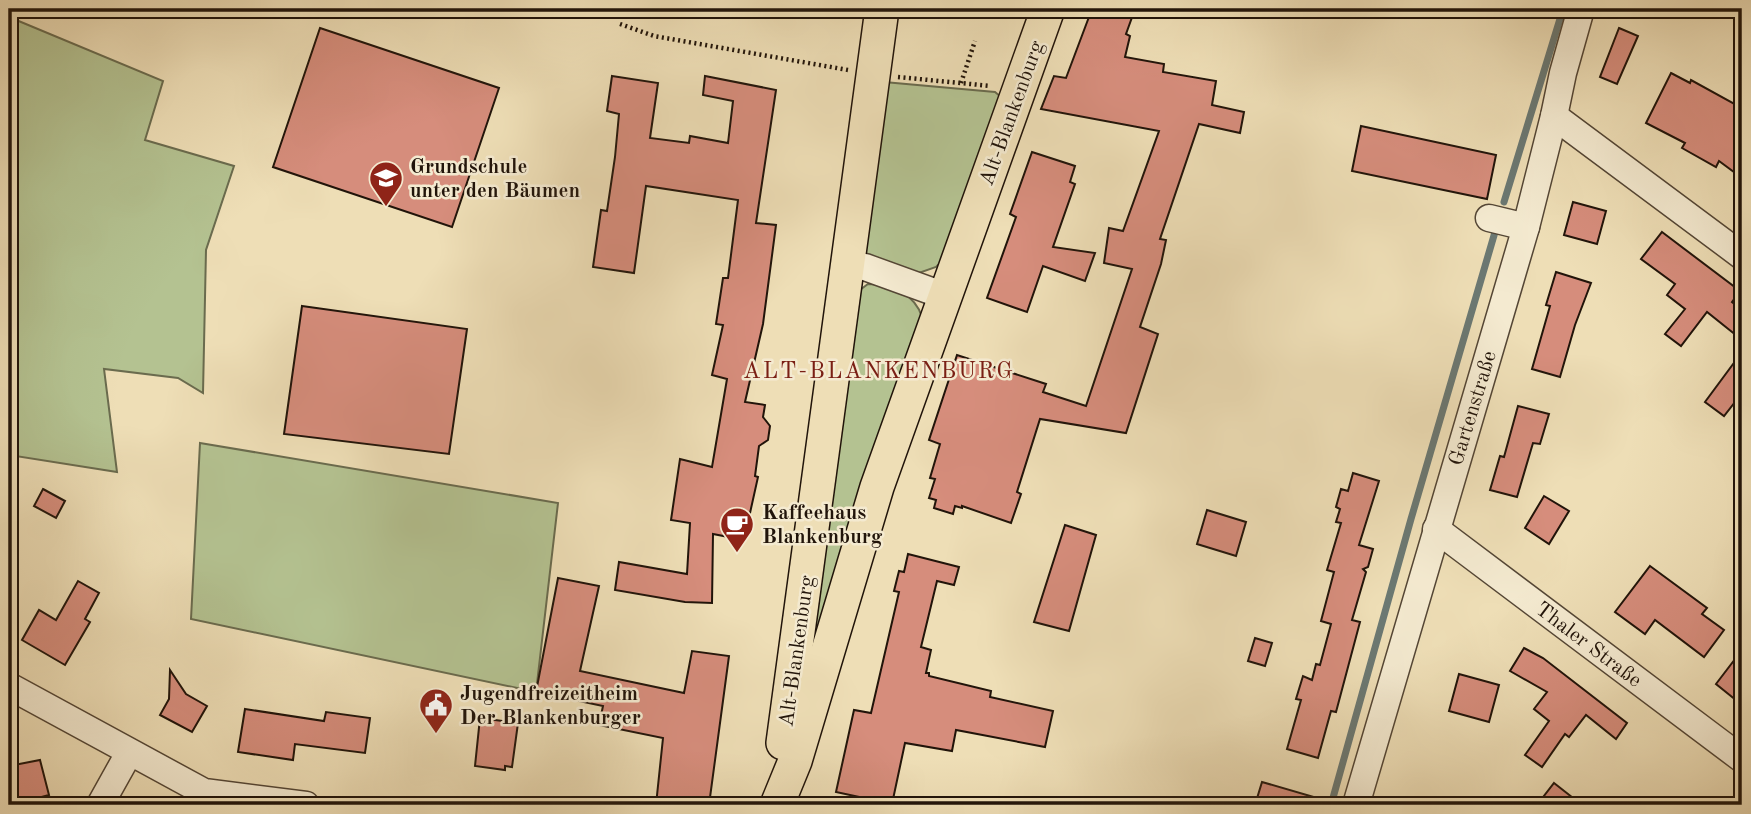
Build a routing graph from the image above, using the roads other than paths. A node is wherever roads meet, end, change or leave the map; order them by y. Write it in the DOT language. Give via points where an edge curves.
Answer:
graph roads {
  1 [pos="882,9"];
  2 [pos="1048,9"];
  3 [pos="1581,9"];
  4 [pos="1554,116"];
  5 [pos="1489,218"];
  6 [pos="1526,227"];
  7 [pos="1742,256"];
  8 [pos="847,264"];
  9 [pos="945,296"];
  10 [pos="1436,529"];
  11 [pos="9,686"];
  12 [pos="129,753"];
  13 [pos="1742,759"];
  14 [pos="780,796"];
  15 [pos="100,805"];
  16 [pos="306,805"];
  17 [pos="1356,805"];
  1 -- 8 [label="main road, Alt-Blankenburg"];
  2 -- 9 [label="main road, Alt-Blankenburg"];
  3 -- 4 [label="street, Gartenstraße"];
  4 -- 6 [label="street, Gartenstraße"];
  4 -- 7 [label="street"];
  5 -- 6 [label="street"];
  6 -- 10 [label="street, Gartenstraße"];
  8 -- 9 [label="street"];
  8 -- 14 [label="main road, Alt-Blankenburg"];
  9 -- 14 [label="main road, Alt-Blankenburg" via="877,487 795,761"];
  10 -- 13 [label="street, Thaler Straße"];
  10 -- 17 [label="street, Gartenstraße"];
  11 -- 12 [label="street"];
  12 -- 15 [label="street"];
  12 -- 16 [label="street" via="204,792"];
}
